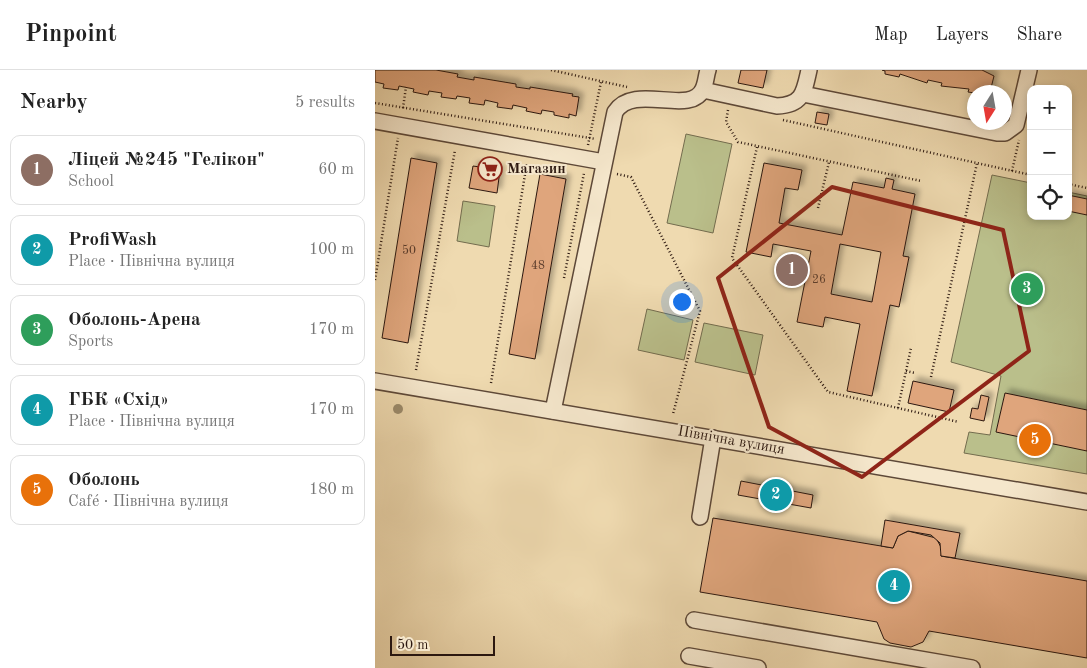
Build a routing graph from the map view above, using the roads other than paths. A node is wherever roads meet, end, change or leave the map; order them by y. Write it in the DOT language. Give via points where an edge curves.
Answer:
graph roads {
  1 [pos="707,70"];
  2 [pos="809,70"];
  3 [pos="1029,70"];
  4 [pos="703,90"];
  5 [pos="803,94"];
  6 [pos="375,121"];
  7 [pos="604,162"];
  8 [pos="375,381"];
  9 [pos="553,411"];
  10 [pos="713,438"];
  11 [pos="1087,502"];
  12 [pos="700,517"];
  13 [pos="694,620"];
  14 [pos="689,656"];
  15 [pos="758,668"];
  16 [pos="972,668"];
  1 -- 4 [label="street"];
  2 -- 5 [label="street"];
  3 -- 5 [label="street" via="1016,125 1005,133 997,134"];
  4 -- 5 [label="street" via="777,106 795,102"];
  4 -- 7 [label="street" via="692,99 627,100 620,104 615,112"];
  6 -- 7 [label="street"];
  7 -- 9 [label="street"];
  8 -- 9 [label="street, Північна вулиця"];
  9 -- 10 [label="street, Північна вулиця"];
  10 -- 11 [label="street, Північна вулиця"];
  10 -- 12 [label="street"];
  13 -- 16 [label="street"];
  14 -- 15 [label="street"];
}
